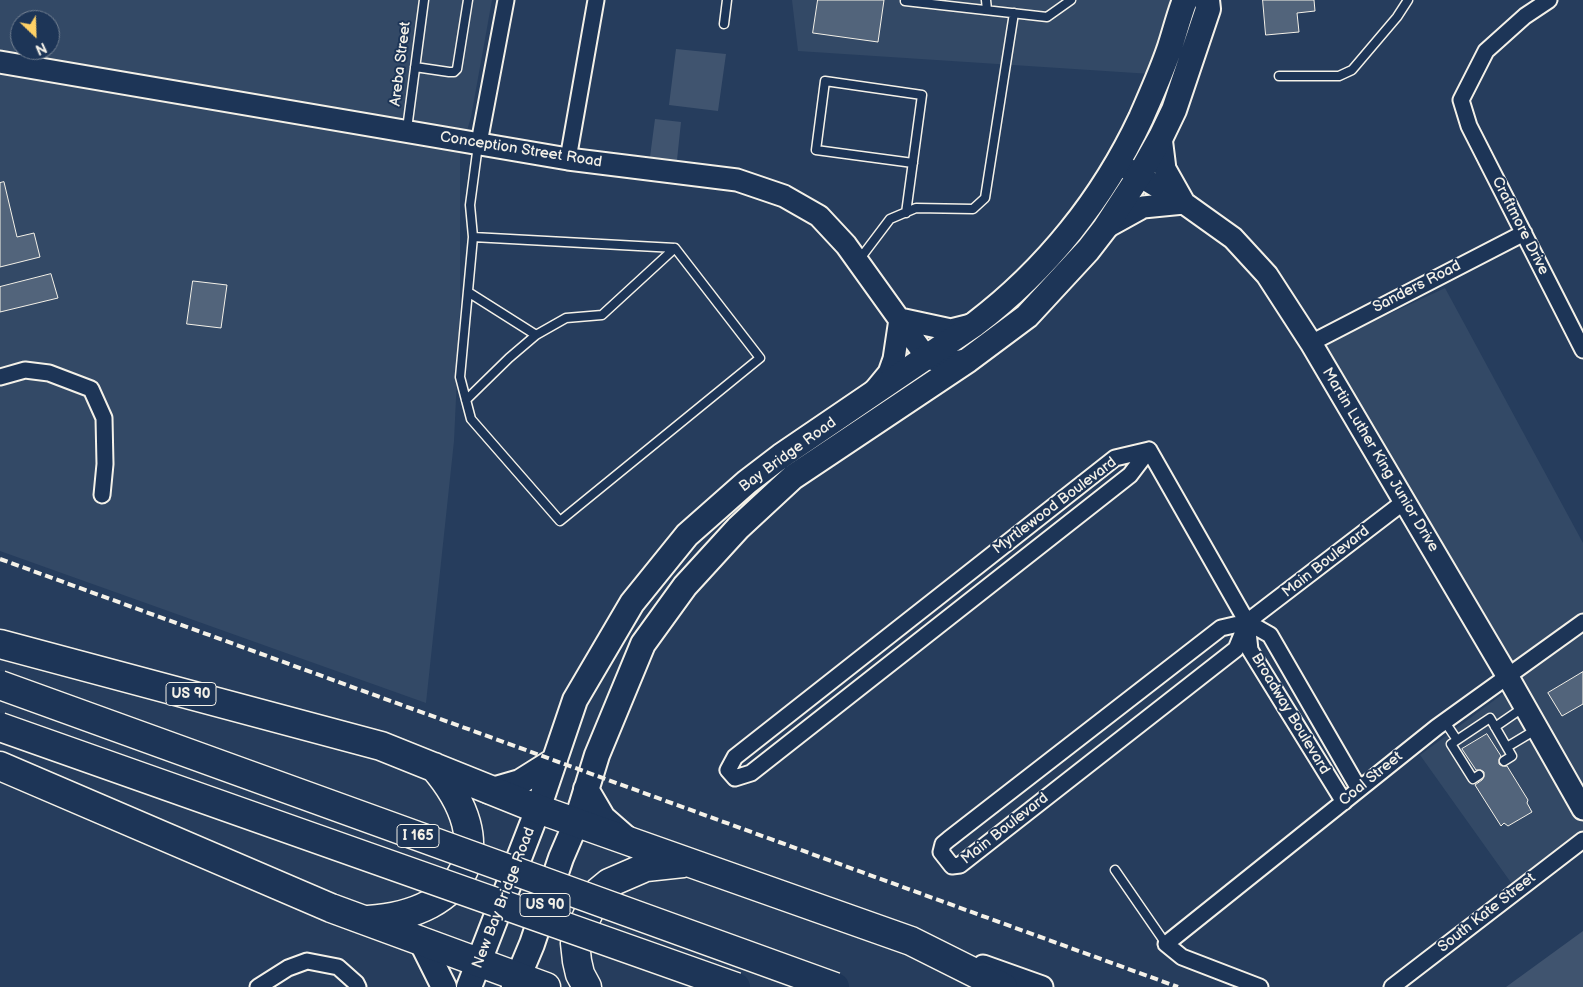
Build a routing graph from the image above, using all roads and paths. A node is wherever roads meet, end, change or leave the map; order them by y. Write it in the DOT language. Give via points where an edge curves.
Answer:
graph roads {
  1 [pos="424,0"];
  2 [pos="468,0"];
  3 [pos="506,0"];
  4 [pos="596,0"];
  5 [pos="726,0"];
  6 [pos="986,0"];
  7 [pos="1071,0"];
  8 [pos="1185,0"];
  9 [pos="1207,0"];
  10 [pos="1408,0"];
  11 [pos="1549,0"];
  12 [pos="906,1"];
  13 [pos="968,4"];
  14 [pos="987,10"];
  15 [pos="1014,13"];
  16 [pos="724,24"];
  17 [pos="0,62"];
  18 [pos="415,66"];
  19 [pos="1279,76"];
  20 [pos="407,131"];
  21 [pos="1161,137"];
  22 [pos="479,143"];
  23 [pos="568,159"];
  24 [pos="913,163"];
  25 [pos="1118,164"];
  26 [pos="1138,176"];
  27 [pos="1184,203"];
  28 [pos="906,213"];
  29 [pos="1105,228"];
  30 [pos="1524,232"];
  31 [pos="473,237"];
  32 [pos="675,248"];
  33 [pos="858,261"];
  34 [pos="468,292"];
  35 [pos="900,319"];
  36 [pos="975,324"];
  37 [pos="536,335"];
  38 [pos="1311,342"];
  39 [pos="1583,350"];
  40 [pos="927,358"];
  41 [pos="968,360"];
  42 [pos="0,377"];
  43 [pos="868,397"];
  44 [pos="466,400"];
  45 [pos="1149,450"];
  46 [pos="821,459"];
  47 [pos="102,495"];
  48 [pos="1405,501"];
  49 [pos="1247,622"];
  50 [pos="1583,622"];
  51 [pos="0,644"];
  52 [pos="1508,677"];
  53 [pos="0,685"];
  54 [pos="1525,706"];
  55 [pos="1445,722"];
  56 [pos="0,727"];
  57 [pos="1495,727"];
  58 [pos="1538,729"];
  59 [pos="1502,738"];
  60 [pos="1457,740"];
  61 [pos="1493,744"];
  62 [pos="1507,748"];
  63 [pos="555,760"];
  64 [pos="1504,761"];
  65 [pos="0,766"];
  66 [pos="433,766"];
  67 [pos="1479,776"];
  68 [pos="586,789"];
  69 [pos="1359,789"];
  70 [pos="489,791"];
  71 [pos="1344,802"];
  72 [pos="538,809"];
  73 [pos="1583,809"];
  74 [pos="576,823"];
  75 [pos="1583,840"];
  76 [pos="630,842"];
  77 [pos="562,858"];
  78 [pos="689,863"];
  79 [pos="1115,870"];
  80 [pos="364,920"];
  81 [pos="421,941"];
  82 [pos="911,941"];
  83 [pos="1166,944"];
  84 [pos="474,975"];
  85 [pos="516,982"];
  86 [pos="258,987"];
  87 [pos="358,987"];
  88 [pos="444,987"];
  89 [pos="546,987"];
  90 [pos="587,987"];
  91 [pos="736,987"];
  92 [pos="835,987"];
  93 [pos="1003,987"];
  94 [pos="1042,987"];
  95 [pos="1260,987"];
  96 [pos="1392,987"];
  1 -- 18 [label="lane, Areba Street"];
  2 -- 18 [label="lane" via="457,69 449,72"];
  3 -- 22 [label="street"];
  4 -- 23 [label="street"];
  5 -- 16 [label="lane"];
  6 -- 14 [label="lane"];
  7 -- 15 [label="lane" via="1047,17"];
  8 -- 25 [label="main road, Bay Bridge Road" via="1169,50"];
  9 -- 21 [label="main road, Bay Bridge Road" via="1208,9 1174,110"];
  10 -- 19 [label="lane" via="1352,70 1339,76"];
  11 -- 30 [label="street, Craftmore Drive" via="1525,16 1486,51 1461,100 1469,126"];
  12 -- 13 [label="lane"];
  13 -- 14 [label="lane"];
  14 -- 15 [label="lane"];
  15 -- 28 [label="lane" via="985,198 973,209 916,208"];
  17 -- 20 [label="street, Conception Street Road"];
  18 -- 20 [label="lane, Areba Street"];
  20 -- 22 [label="street, Conception Street Road"];
  21 -- 26 [label="main road, Bay Bridge Road"];
  21 -- 27 [label="street" via="1165,170"];
  22 -- 23 [label="street, Conception Street Road"];
  22 -- 31 [label="lane" via="470,205"];
  23 -- 33 [label="street, Conception Street Road" via="737,180 784,196 818,216"];
  24 -- 24 [label="lane" via="922,95 825,81 816,150"];
  24 -- 28 [label="lane"];
  25 -- 26 [label="street, Martin Luther King Junior Drive"];
  25 -- 36 [label="main road, Bay Bridge Road" via="1090,207 1048,258 998,307"];
  26 -- 27 [label="street, Martin Luther King Junior Drive"];
  26 -- 29 [label="main road, Bay Bridge Road"];
  27 -- 29 [label="street" via="1143,207"];
  27 -- 38 [label="street, Martin Luther King Junior Drive" via="1233,238 1267,276"];
  28 -- 33 [label="lane" via="890,219"];
  29 -- 41 [label="main road, Bay Bridge Road" via="1027,316"];
  30 -- 38 [label="street, Sanders Road"];
  30 -- 39 [label="street, Craftmore Drive"];
  31 -- 32 [label="lane"];
  31 -- 34 [label="lane"];
  32 -- 37 [label="lane" via="602,315 566,318"];
  32 -- 44 [label="lane" via="760,358 560,521 471,419"];
  33 -- 35 [label="street, Conception Street Road"];
  34 -- 37 [label="lane"];
  34 -- 44 [label="lane" via="460,377"];
  35 -- 36 [label="street" via="951,330"];
  35 -- 40 [label="street, Conception Street Road"];
  35 -- 43 [label="street" via="889,373"];
  36 -- 40 [label="main road, Bay Bridge Road"];
  37 -- 44 [label="lane"];
  38 -- 48 [label="street, Martin Luther King Junior Drive"];
  40 -- 41 [label="street" via="945,364"];
  40 -- 43 [label="main road, Bay Bridge Road"];
  40 -- 46 [label="main road" via="924,375 838,434"];
  41 -- 46 [label="main road, Bay Bridge Road"];
  42 -- 47 [label="street" via="25,370 49,373 91,389 104,418"];
  43 -- 63 [label="main road, Bay Bridge Road" via="781,456 687,535 632,602 575,700"];
  45 -- 45 [label="street, Myrtlewood Boulevard" via="1115,458 735,757 728,770 734,778 751,773 1130,475"];
  45 -- 49 [label="street, Broadway Boulevard"];
  46 -- 68 [label="main road, Bay Bridge Road" via="793,477 738,528 685,586 643,644"];
  48 -- 49 [label="street, Main Boulevard"];
  48 -- 52 [label="street, Martin Luther King Junior Drive"];
  49 -- 49 [label="street, Main Boulevard" via="1221,628 949,839 941,852 952,866 960,865 1236,649"];
  49 -- 69 [label="street, Broadway Boulevard" via="1270,635"];
  49 -- 71 [label="street, Broadway Boulevard" via="1250,650"];
  50 -- 52 [label="street, Coal Street"];
  51 -- 66 [label="highway, US 90" via="381,746"];
  52 -- 54 [label="street, Martin Luther King Junior Drive"];
  52 -- 55 [label="street, Coal Street"];
  53 -- 92 [label="highway, I 165, bridge"];
  54 -- 57 [label="lane"];
  54 -- 58 [label="street, Martin Luther King Junior Drive"];
  55 -- 60 [label="lane"];
  55 -- 69 [label="street, Coal Street"];
  56 -- 91 [label="highway, I 165, bridge"];
  57 -- 59 [label="lane"];
  57 -- 60 [label="lane" via="1490,718"];
  58 -- 62 [label="lane"];
  58 -- 73 [label="street, Martin Luther King Junior Drive"];
  59 -- 61 [label="lane"];
  59 -- 62 [label="lane"];
  60 -- 67 [label="lane" via="1450,744 1465,760 1473,780"];
  62 -- 64 [label="lane" via="1512,756"];
  63 -- 70 [label="main road" via="520,782"];
  63 -- 72 [label="main road, Bay Bridge Road"];
  65 -- 80 [label="highway"];
  66 -- 70 [label="highway, US 90"];
  66 -- 80 [label="highway" via="451,789 465,821 468,848 462,876 436,902 416,911"];
  68 -- 74 [label="main road, Bay Bridge Road"];
  68 -- 76 [label="main road" via="603,818"];
  69 -- 71 [label="street, Coal Street"];
  70 -- 72 [label="highway, US 90"];
  71 -- 83 [label="street, Coal Street"];
  72 -- 74 [label="highway, US 90"];
  72 -- 77 [label="main road" via="554,833"];
  72 -- 84 [label="main road, New Bay Bridge Road"];
  74 -- 76 [label="highway"];
  74 -- 77 [label="main road, US 90"];
  75 -- 96 [label="street, South Kate Street"];
  76 -- 78 [label="highway"];
  77 -- 85 [label="main road, US 90"];
  78 -- 82 [label="highway"];
  78 -- 90 [label="highway" via="646,867 598,892 575,943 580,974"];
  79 -- 83 [label="lane"];
  80 -- 81 [label="highway"];
  81 -- 84 [label="highway"];
  81 -- 88 [label="main road"];
  82 -- 93 [label="highway"];
  82 -- 94 [label="street"];
  83 -- 95 [label="street" via="1182,957"];
  84 -- 85 [label="highway"];
  85 -- 89 [label="highway"];
  86 -- 87 [label="street" via="288,968 307,961 338,967"];
}
